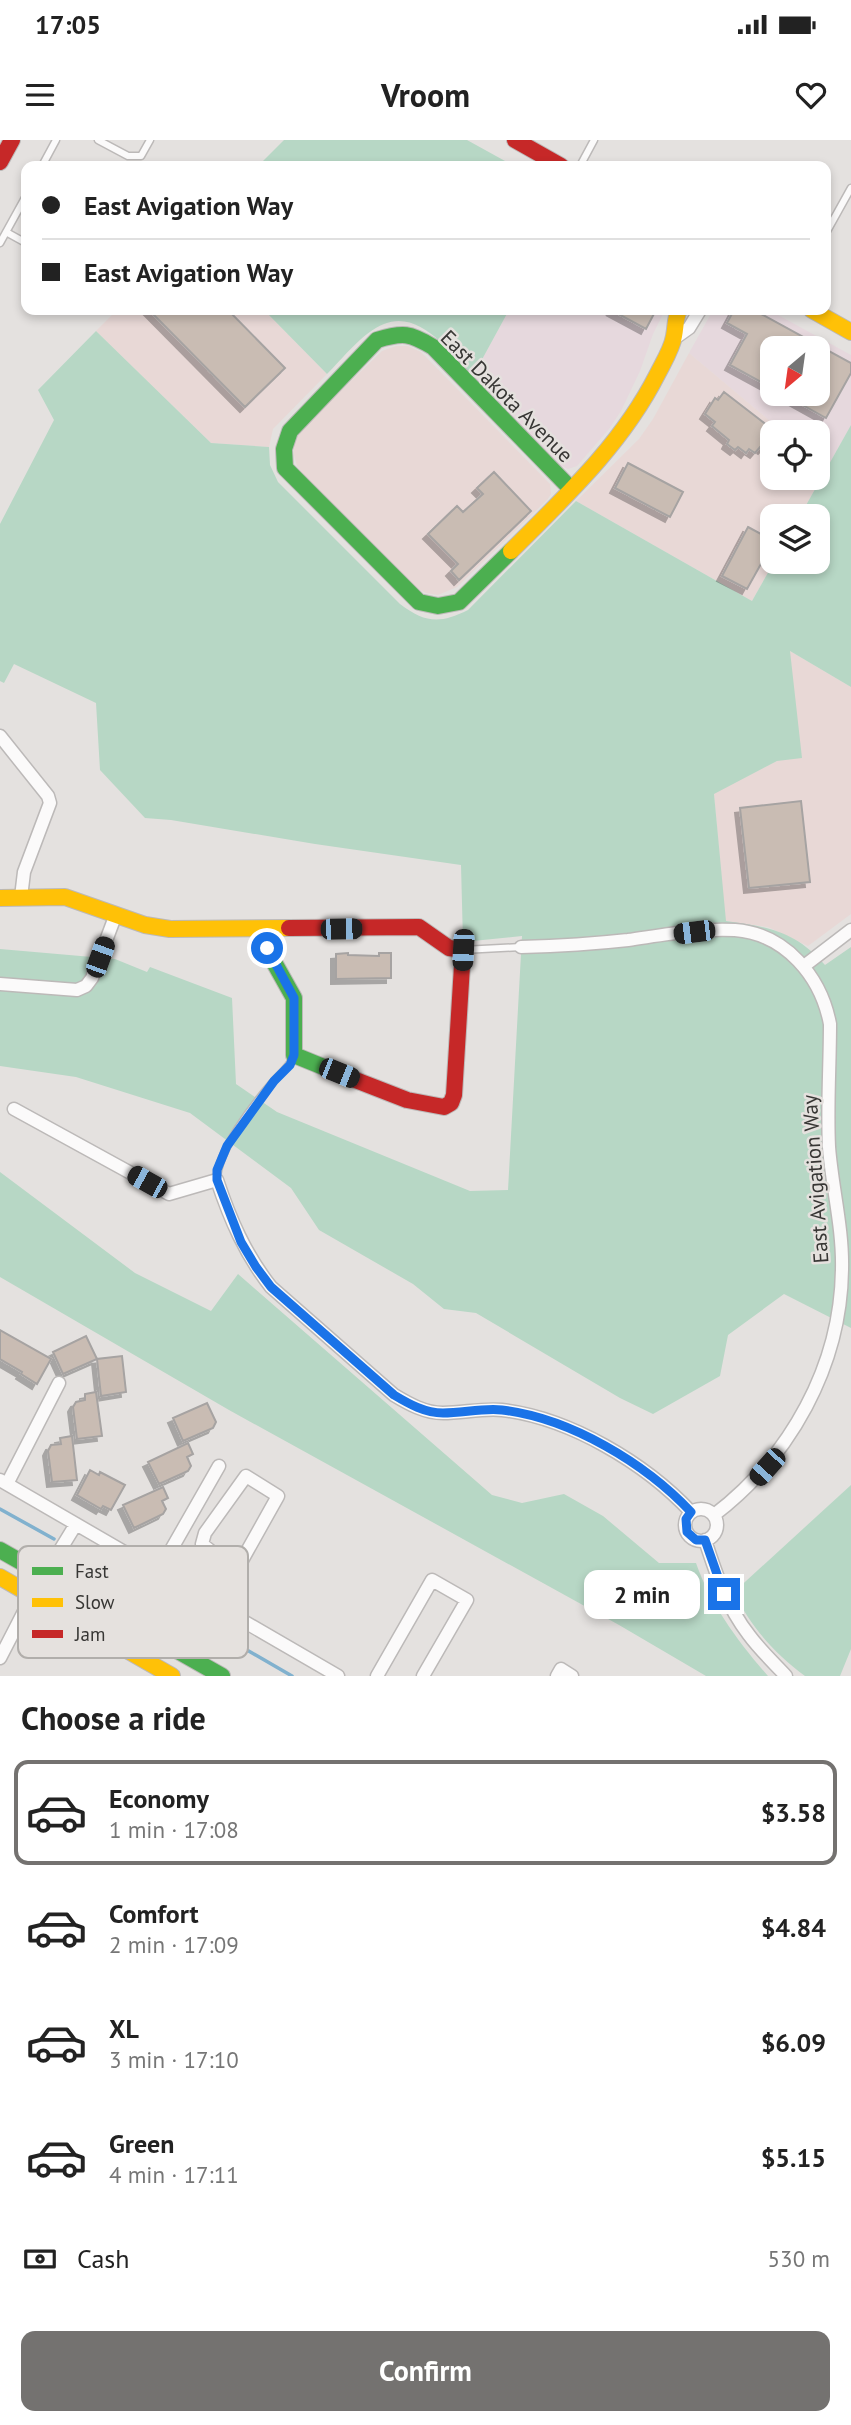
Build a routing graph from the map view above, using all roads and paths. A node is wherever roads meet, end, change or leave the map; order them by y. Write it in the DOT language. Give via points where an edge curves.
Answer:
graph roads {
  1 [pos="12,140"];
  2 [pos="56,140"];
  3 [pos="98,140"];
  4 [pos="150,140"];
  5 [pos="515,140"];
  6 [pos="594,140"];
  7 [pos="45,161"];
  8 [pos="552,161"];
  9 [pos="583,161"];
  10 [pos="0,162"];
  11 [pos="851,188"];
  12 [pos="843,202"];
  13 [pos="21,204"];
  14 [pos="851,205"];
  15 [pos="831,224"];
  16 [pos="6,232"];
  17 [pos="21,240"];
  18 [pos="0,243"];
  19 [pos="675,315"];
  20 [pos="697,315"];
  21 [pos="821,315"];
  22 [pos="851,332"];
  23 [pos="675,338"];
  24 [pos="571,489"];
  25 [pos="0,736"];
  26 [pos="21,897"];
  27 [pos="0,898"];
  28 [pos="116,914"];
  29 [pos="264,930"];
  30 [pos="851,930"];
  31 [pos="521,947"];
  32 [pos="463,950"];
  33 [pos="804,966"];
  34 [pos="0,984"];
  35 [pos="294,1055"];
  36 [pos="14,1109"];
  37 [pos="217,1180"];
  38 [pos="59,1383"];
  39 [pos="219,1466"];
  40 [pos="3,1482"];
  41 [pos="691,1512"];
  42 [pos="714,1515"];
  43 [pos="76,1524"];
  44 [pos="705,1540"];
  45 [pos="63,1546"];
  46 [pos="114,1546"];
  47 [pos="174,1546"];
  48 [pos="205,1546"];
  49 [pos="0,1549"];
  50 [pos="248,1550"];
  51 [pos="18,1560"];
  52 [pos="0,1577"];
  53 [pos="18,1588"];
  54 [pos="18,1623"];
  55 [pos="248,1623"];
  56 [pos="0,1658"];
  57 [pos="140,1658"];
  58 [pos="190,1658"];
  59 [pos="172,1676"];
  60 [pos="222,1676"];
  61 [pos="338,1676"];
  62 [pos="377,1676"];
  63 [pos="423,1676"];
  64 [pos="556,1676"];
  65 [pos="572,1676"];
  66 [pos="786,1676"];
  1 -- 10 [label="street"];
  2 -- 7 [label="lane"];
  3 -- 4 [label="lane" via="128,156 141,156"];
  5 -- 8 [label="street"];
  6 -- 9 [label="lane"];
  11 -- 12 [label="lane"];
  12 -- 14 [label="lane"];
  12 -- 15 [label="lane"];
  13 -- 16 [label="lane"];
  16 -- 17 [label="lane"];
  16 -- 18 [label="lane"];
  19 -- 23 [label="street, East Dakota Avenue"];
  20 -- 23 [label="street, East Dakota Avenue"];
  21 -- 22 [label="street"];
  23 -- 24 [label="street, East Dakota Avenue" via="625,429"];
  24 -- 24 [label="street, East Dakota Avenue" via="458,602 438,606 419,602 285,468 284,449 290,431 377,340 409,333 433,347"];
  25 -- 26 [label="street" via="50,803 24,872"];
  26 -- 27 [label="street, East Avigation Way"];
  26 -- 28 [label="street, East Avigation Way" via="65,897"];
  28 -- 29 [label="street, East Avigation Way" via="158,928"];
  28 -- 34 [label="street" via="86,986 77,990"];
  29 -- 32 [label="street, East Avigation Way" via="419,927 441,945"];
  29 -- 35 [label="street" via="267,948 294,998"];
  30 -- 33 [label="street"];
  31 -- 32 [label="lane, East Avigation Way"];
  31 -- 33 [label="street, East Avigation Way" via="737,930 773,942"];
  32 -- 35 [label="street" via="452,1103 422,1105"];
  33 -- 42 [label="street, East Avigation Way" via="821,993 830,1024 829,1146 842,1269 839,1308 820,1375 795,1429 750,1486"];
  35 -- 37 [label="lane" via="227,1146"];
  36 -- 37 [label="street" via="169,1194"];
  37 -- 41 [label="street" via="241,1242 271,1287 394,1395 443,1413 501,1410 547,1419 592,1438 654,1477"];
  38 -- 40 [label="street"];
  39 -- 47 [label="street"];
  40 -- 43 [label="street"];
  41 -- 42 [label="street" via="706,1509"];
  41 -- 44 [label="street" via="686,1519 687,1532 696,1540"];
  42 -- 44 [label="street" via="716,1530"];
  43 -- 45 [label="street"];
  43 -- 46 [label="street"];
  44 -- 66 [label="street" via="731,1609"];
  48 -- 50 [label="street" via="205,1533 246,1476 278,1496"];
  49 -- 51 [label="street"];
  52 -- 53 [label="street"];
  54 -- 56 [label="street"];
  55 -- 61 [label="street"];
  57 -- 59 [label="street"];
  58 -- 60 [label="street"];
  62 -- 63 [label="street" via="432,1580 467,1600"];
  64 -- 65 [label="street" via="561,1669"];
}
